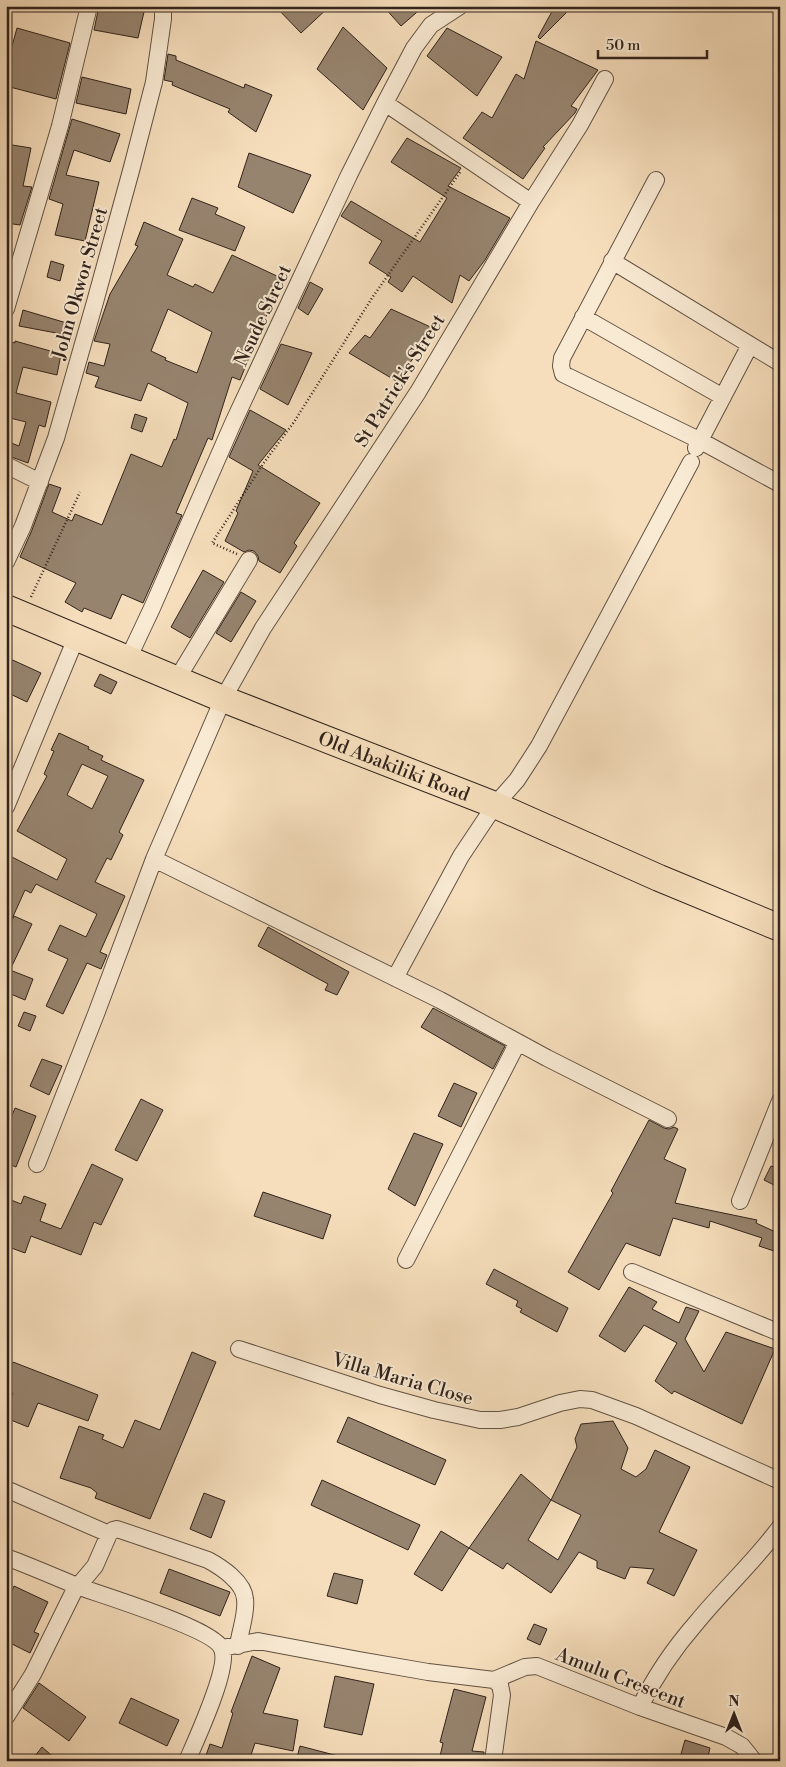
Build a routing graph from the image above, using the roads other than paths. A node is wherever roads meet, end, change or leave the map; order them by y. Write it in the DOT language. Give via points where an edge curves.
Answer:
graph roads {
  1 [pos="89,6"];
  2 [pos="163,6"];
  3 [pos="460,6"];
  4 [pos="605,79"];
  5 [pos="385,103"];
  6 [pos="656,180"];
  7 [pos="531,202"];
  8 [pos="612,261"];
  9 [pos="6,309"];
  10 [pos="583,318"];
  11 [pos="750,345"];
  12 [pos="780,363"];
  13 [pos="723,397"];
  14 [pos="695,450"];
  15 [pos="6,465"];
  16 [pos="40,482"];
  17 [pos="780,484"];
  18 [pos="249,560"];
  19 [pos="6,562"];
  20 [pos="14,612"];
  21 [pos="76,638"];
  22 [pos="128,659"];
  23 [pos="177,680"];
  24 [pos="223,699"];
  25 [pos="495,805"];
  26 [pos="6,807"];
  27 [pos="154,859"];
  28 [pos="780,928"];
  29 [pos="394,978"];
  30 [pos="518,1042"];
  31 [pos="780,1101"];
  32 [pos="668,1119"];
  33 [pos="37,1164"];
  34 [pos="740,1201"];
  35 [pos="406,1260"];
  36 [pos="632,1272"];
  37 [pos="780,1333"];
  38 [pos="239,1349"];
  39 [pos="780,1481"];
  40 [pos="6,1489"];
  41 [pos="780,1527"];
  42 [pos="109,1534"];
  43 [pos="6,1556"];
  44 [pos="80,1587"];
  45 [pos="230,1647"];
  46 [pos="494,1680"];
  47 [pos="640,1707"];
  48 [pos="6,1717"];
  49 [pos="188,1761"];
  50 [pos="492,1761"];
  51 [pos="754,1761"];
  1 -- 9 [label="street" via="60,126"];
  2 -- 16 [label="street, John Okwor Street" via="154,82 71,388"];
  3 -- 5 [label="street, Nsude Street" via="431,25 414,48"];
  4 -- 7 [label="street, St Patrick's Street"];
  5 -- 7 [label="street"];
  5 -- 22 [label="street, Nsude Street" via="233,423"];
  6 -- 8 [label="street"];
  7 -- 24 [label="street, St Patrick's Street" via="418,392 263,628"];
  8 -- 10 [label="street"];
  8 -- 11 [label="street"];
  10 -- 13 [label="street"];
  10 -- 14 [label="street" via="562,358 563,374"];
  11 -- 12 [label="street"];
  11 -- 13 [label="street"];
  13 -- 14 [label="street"];
  14 -- 17 [label="street"];
  14 -- 25 [label="street" via="539,746 517,780"];
  15 -- 16 [label="street"];
  16 -- 19 [label="street, John Okwor Street"];
  18 -- 23 [label="street"];
  20 -- 21 [label="main road, Old Abakiliki Road"];
  21 -- 22 [label="main road, Old Abakiliki Road"];
  21 -- 26 [label="street"];
  22 -- 23 [label="main road, Old Abakiliki Road"];
  23 -- 24 [label="main road, Old Abakiliki Road"];
  24 -- 25 [label="main road, Old Abakiliki Road"];
  24 -- 27 [label="street, St Patrick's Street"];
  25 -- 28 [label="main road, Old Abakiliki Road"];
  25 -- 29 [label="street" via="461,856"];
  27 -- 29 [label="street"];
  27 -- 33 [label="street, St Patrick's Street"];
  29 -- 30 [label="street"];
  30 -- 32 [label="street"];
  30 -- 35 [label="street"];
  31 -- 34 [label="street"];
  36 -- 37 [label="street"];
  38 -- 39 [label="street, Villa Maria Close" via="380,1395 480,1420 518,1418 560,1403 592,1400 636,1416"];
  40 -- 42 [label="street"];
  41 -- 47 [label="street" via="696,1622"];
  42 -- 44 [label="street" via="95,1566"];
  42 -- 45 [label="street" via="117,1529 219,1566 238,1584 246,1598 245,1613"];
  43 -- 44 [label="street"];
  44 -- 45 [label="street" via="157,1614"];
  44 -- 48 [label="street" via="74,1591 34,1674"];
  45 -- 46 [label="street" via="258,1640 428,1672"];
  45 -- 49 [label="street"];
  46 -- 47 [label="street, Amulu Crescent" via="525,1667 537,1666"];
  46 -- 50 [label="street" via="500,1685 502,1695"];
  47 -- 51 [label="street, Amulu Crescent" via="726,1737 742,1746"];
}
